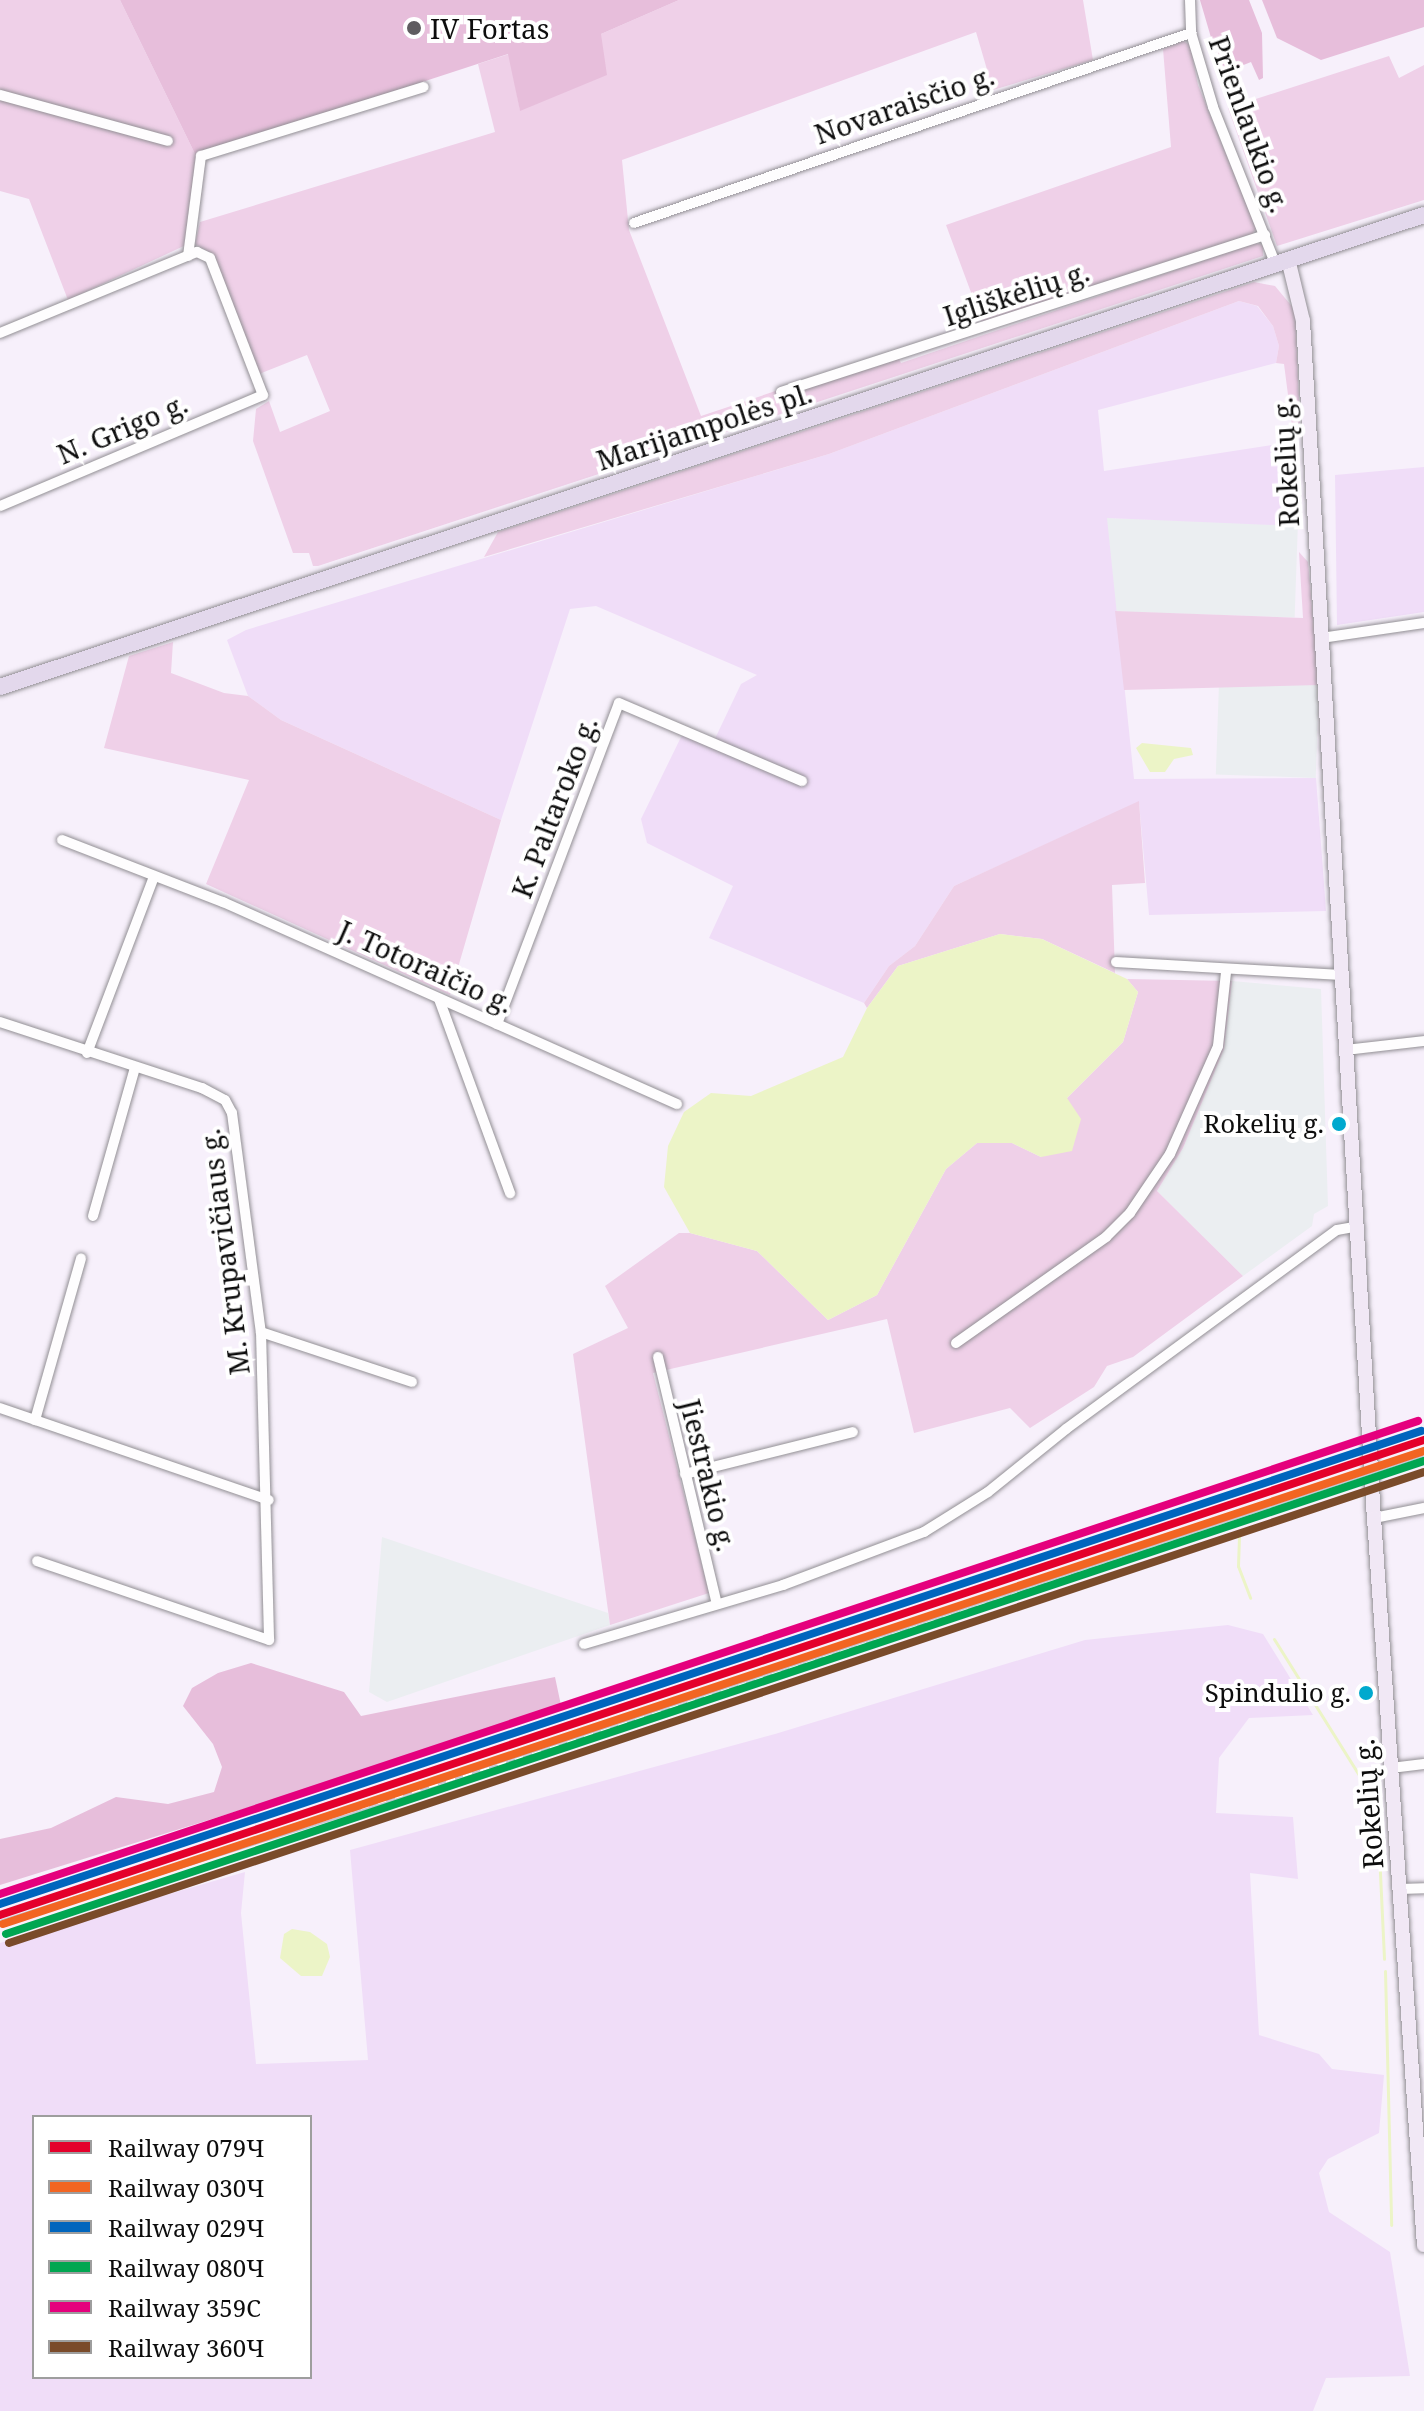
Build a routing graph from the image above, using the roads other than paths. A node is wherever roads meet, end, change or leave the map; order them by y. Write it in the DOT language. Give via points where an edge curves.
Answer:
graph roads {
  1 [pos="1190,0"];
  2 [pos="1191,33"];
  3 [pos="424,87"];
  4 [pos="0,95"];
  5 [pos="168,141"];
  6 [pos="1424,215"];
  7 [pos="634,223"];
  8 [pos="1265,235"];
  9 [pos="192,254"];
  10 [pos="1282,261"];
  11 [pos="0,333"];
  12 [pos="781,392"];
  13 [pos="0,506"];
  14 [pos="1424,623"];
  15 [pos="1321,638"];
  16 [pos="0,687"];
  17 [pos="802,781"];
  18 [pos="62,840"];
  19 [pos="154,877"];
  20 [pos="1116,962"];
  21 [pos="1226,972"];
  22 [pos="1341,975"];
  23 [pos="439,999"];
  24 [pos="0,1022"];
  25 [pos="497,1024"];
  26 [pos="1424,1041"];
  27 [pos="1346,1050"];
  28 [pos="87,1053"];
  29 [pos="135,1068"];
  30 [pos="677,1104"];
  31 [pos="510,1193"];
  32 [pos="93,1216"];
  33 [pos="1359,1226"];
  34 [pos="81,1258"];
  35 [pos="261,1332"];
  36 [pos="956,1343"];
  37 [pos="658,1357"];
  38 [pos="412,1382"];
  39 [pos="0,1408"];
  40 [pos="35,1420"];
  41 [pos="853,1432"];
  42 [pos="685,1474"];
  43 [pos="269,1500"];
  44 [pos="1424,1508"];
  45 [pos="1374,1518"];
  46 [pos="37,1561"];
  47 [pos="717,1604"];
  48 [pos="584,1644"];
  49 [pos="1424,1764"];
  50 [pos="1391,1768"];
  51 [pos="1424,1888"];
  52 [pos="1400,1889"];
  53 [pos="1418,2059"];
  54 [pos="1424,2245"];
  1 -- 2 [label="street, Prienlaukio g."];
  2 -- 7 [label="street, Novaraisčio g."];
  2 -- 8 [label="street, Prienlaukio g." via="1213,107"];
  3 -- 9 [label="street" via="201,156"];
  4 -- 5 [label="street"];
  6 -- 10 [label="main road, Marijampolės pl."];
  8 -- 10 [label="street, Prienlaukio g."];
  8 -- 12 [label="street, Igliškėlių g."];
  9 -- 11 [label="street"];
  9 -- 13 [label="street, N. Grigo g." via="210,258 263,395"];
  10 -- 15 [label="main road, Rokelių g." via="1303,321"];
  10 -- 16 [label="main road, Marijampolės pl."];
  14 -- 15 [label="street"];
  15 -- 22 [label="main road, Rokelių g."];
  17 -- 25 [label="street, K. Paltaroko g." via="619,703"];
  18 -- 19 [label="street, J. Totoraičio g."];
  19 -- 23 [label="street, J. Totoraičio g."];
  19 -- 28 [label="street"];
  20 -- 21 [label="street"];
  21 -- 22 [label="street"];
  21 -- 36 [label="street" via="1218,1046 1170,1154 1130,1213 1106,1237"];
  22 -- 27 [label="main road, Rokelių g."];
  23 -- 25 [label="street, J. Totoraičio g."];
  23 -- 31 [label="street"];
  24 -- 28 [label="street, M. Krupavičiaus g."];
  25 -- 30 [label="street, J. Totoraičio g."];
  26 -- 27 [label="street"];
  27 -- 33 [label="main road, Rokelių g."];
  28 -- 29 [label="street, M. Krupavičiaus g."];
  29 -- 32 [label="street"];
  29 -- 35 [label="street, M. Krupavičiaus g." via="202,1088 225,1100 232,1113"];
  33 -- 45 [label="main road, Rokelių g."];
  33 -- 47 [label="street" via="1337,1230 988,1492 924,1532"];
  34 -- 40 [label="street"];
  35 -- 38 [label="street"];
  35 -- 43 [label="street, M. Krupavičiaus g."];
  37 -- 42 [label="street, Jiestrakio g."];
  39 -- 40 [label="street"];
  40 -- 43 [label="street"];
  41 -- 42 [label="street"];
  42 -- 47 [label="street, Jiestrakio g."];
  43 -- 46 [label="street, M. Krupavičiaus g." via="269,1640"];
  44 -- 45 [label="street"];
  45 -- 50 [label="main road, Rokelių g."];
  47 -- 48 [label="street"];
  49 -- 50 [label="street"];
  50 -- 52 [label="main road, Rokelių g."];
  51 -- 52 [label="street"];
  52 -- 53 [label="main road, Rokelių g."];
  53 -- 54 [label="main road, Rokelių g."];
}
